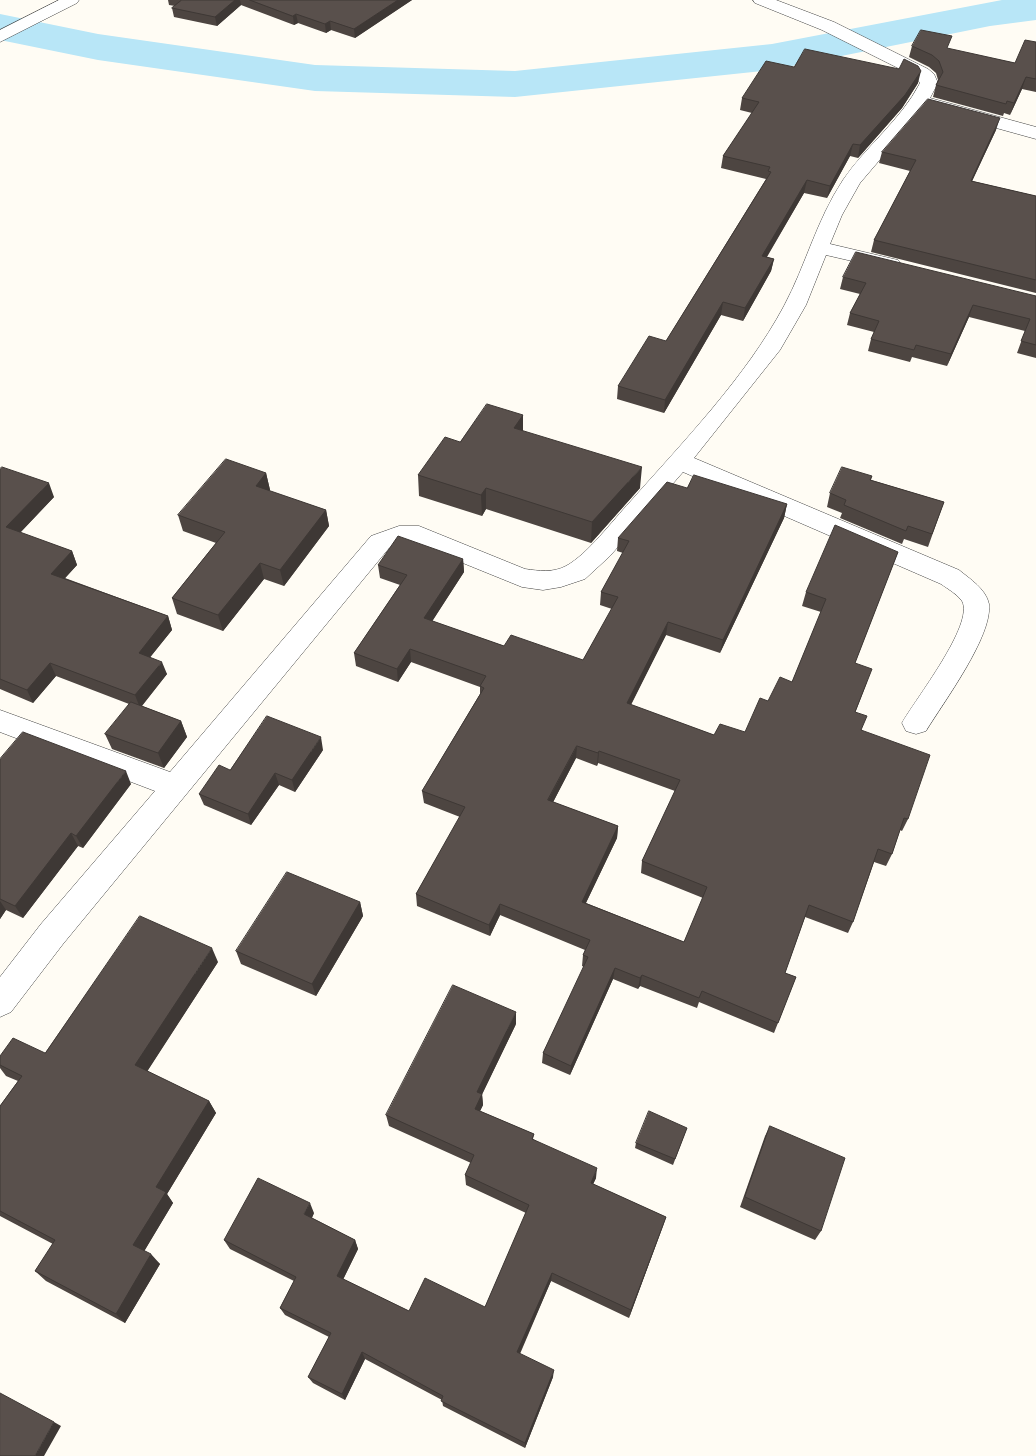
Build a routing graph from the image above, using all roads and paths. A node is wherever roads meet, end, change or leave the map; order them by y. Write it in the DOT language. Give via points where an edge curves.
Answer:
graph roads {
  1 [pos="71,0"];
  2 [pos="761,0"];
  3 [pos="0,37"];
  4 [pos="920,101"];
  5 [pos="1036,133"];
  6 [pos="819,246"];
  7 [pos="914,270"];
  8 [pos="679,461"];
  9 [pos="0,720"];
  10 [pos="916,723"];
  11 [pos="175,786"];
  12 [pos="0,1002"];
  1 -- 3 [label="street"];
  2 -- 4 [label="street" via="828,26 928,78 929,83"];
  4 -- 5 [label="street"];
  4 -- 6 [label="street" via="852,181"];
  6 -- 7 [label="street"];
  6 -- 8 [label="street" via="794,304 769,350"];
  8 -- 10 [label="street" via="950,577 965,588 976,603 976,620 968,640"];
  8 -- 11 [label="street" via="601,550 576,572 561,578 543,581 522,578 419,535 405,533 380,542"];
  9 -- 11 [label="street"];
  11 -- 12 [label="street"];
}
